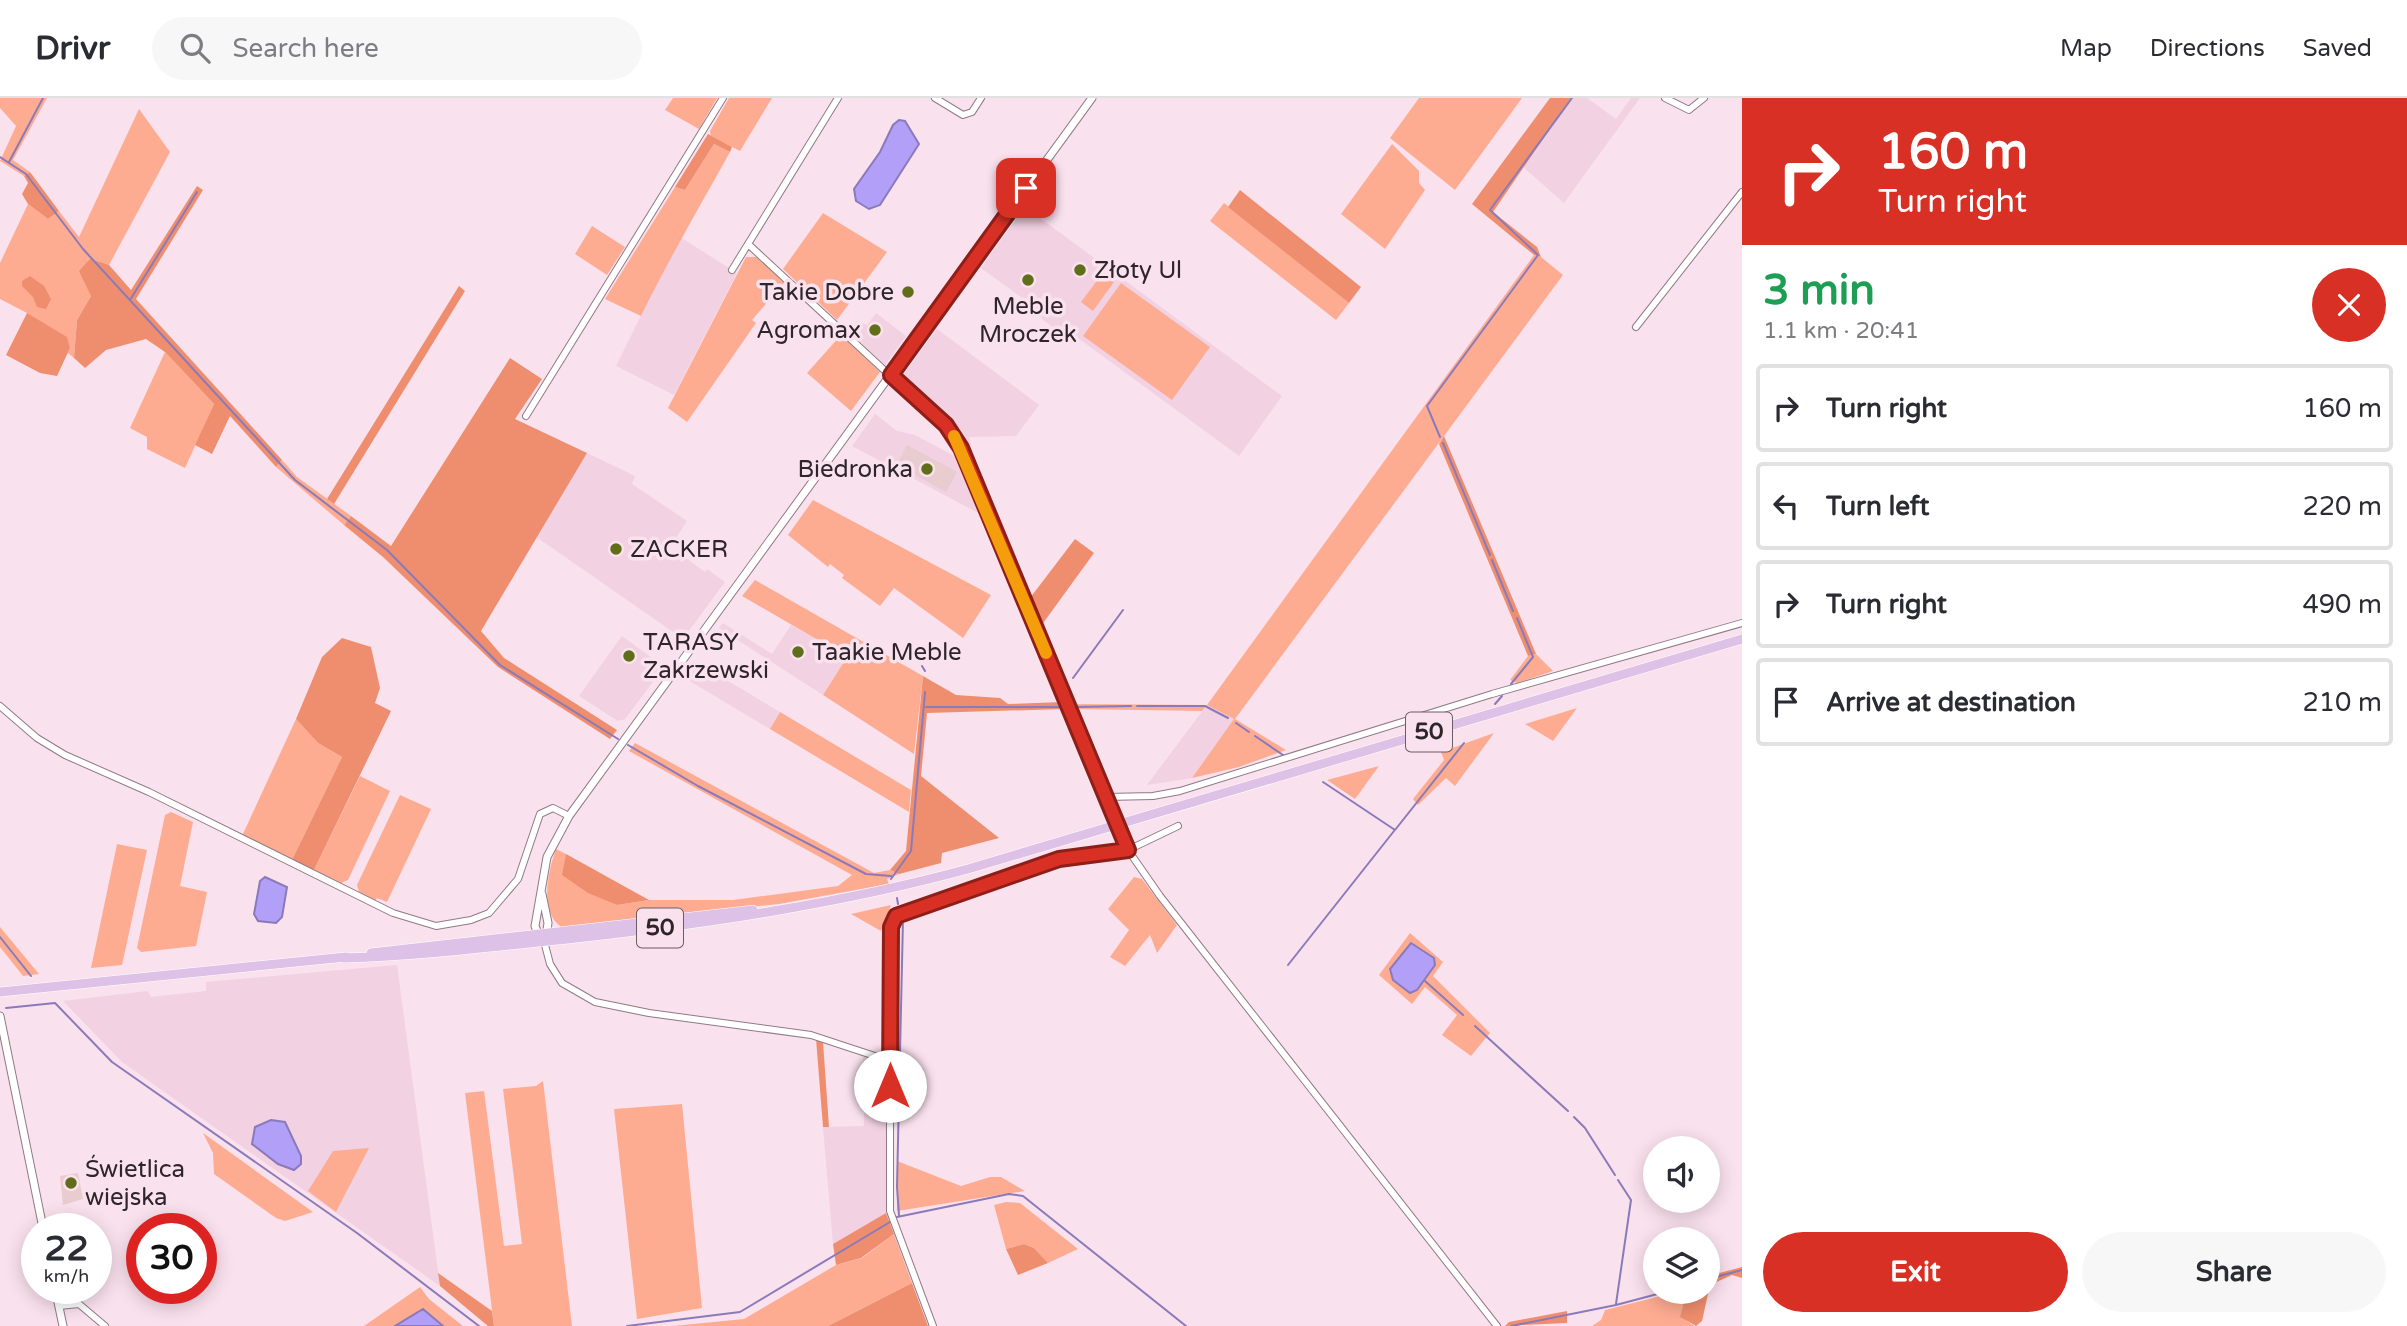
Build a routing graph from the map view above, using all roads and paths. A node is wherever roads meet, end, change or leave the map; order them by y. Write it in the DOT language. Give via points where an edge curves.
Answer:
graph roads {
  1 [pos="723,98"];
  2 [pos="838,98"];
  3 [pos="935,98"];
  4 [pos="981,98"];
  5 [pos="1092,98"];
  6 [pos="1665,98"];
  7 [pos="1704,98"];
  8 [pos="1742,192"];
  9 [pos="748,244"];
  10 [pos="732,270"];
  11 [pos="1636,327"];
  12 [pos="891,375"];
  13 [pos="526,416"];
  14 [pos="1742,623"];
  15 [pos="1742,639"];
  16 [pos="0,706"];
  17 [pos="1106,797"];
  18 [pos="569,816"];
  19 [pos="1117,825"];
  20 [pos="1178,826"];
  21 [pos="1128,850"];
  22 [pos="542,894"];
  23 [pos="537,933"];
  24 [pos="546,937"];
  25 [pos="344,958"];
  26 [pos="0,992"];
  27 [pos="0,1016"];
  28 [pos="890,1061"];
  29 [pos="40,1213"];
  30 [pos="59,1306"];
  31 [pos="63,1326"];
  32 [pos="105,1326"];
  33 [pos="933,1326"];
  34 [pos="1497,1326"];
  1 -- 13 [label="street"];
  2 -- 9 [label="street"];
  3 -- 4 [label="street" via="963,115 972,112"];
  5 -- 12 [label="street"];
  6 -- 7 [label="street" via="1689,110"];
  8 -- 11 [label="street"];
  9 -- 10 [label="street"];
  9 -- 12 [label="street"];
  12 -- 17 [label="street" via="946,425 961,448"];
  12 -- 18 [label="street"];
  14 -- 17 [label="street" via="1492,694 1180,791"];
  15 -- 19 [label="main road, 50"];
  16 -- 18 [label="street" via="65,755 424,924 449,925 489,913 519,879 540,814 553,808"];
  17 -- 19 [label="street"];
  18 -- 22 [label="street" via="547,857"];
  19 -- 21 [label="street"];
  19 -- 24 [label="main road, 50" via="903,886 776,911 685,926"];
  20 -- 21 [label="street"];
  21 -- 28 [label="street" via="1059,859 896,916 891,927"];
  21 -- 34 [label="street"];
  22 -- 23 [label="street"];
  22 -- 24 [label="street"];
  23 -- 24 [label="main road, 50"];
  23 -- 25 [label="main road, 50"];
  24 -- 25 [label="main road, 50"];
  24 -- 28 [label="street" via="550,964 562,983 595,1002 811,1035"];
  25 -- 26 [label="main road, 50"];
  27 -- 29 [label="street"];
  28 -- 33 [label="street" via="890,1211"];
  30 -- 31 [label="street"];
  30 -- 32 [label="street" via="79,1304"];
}
